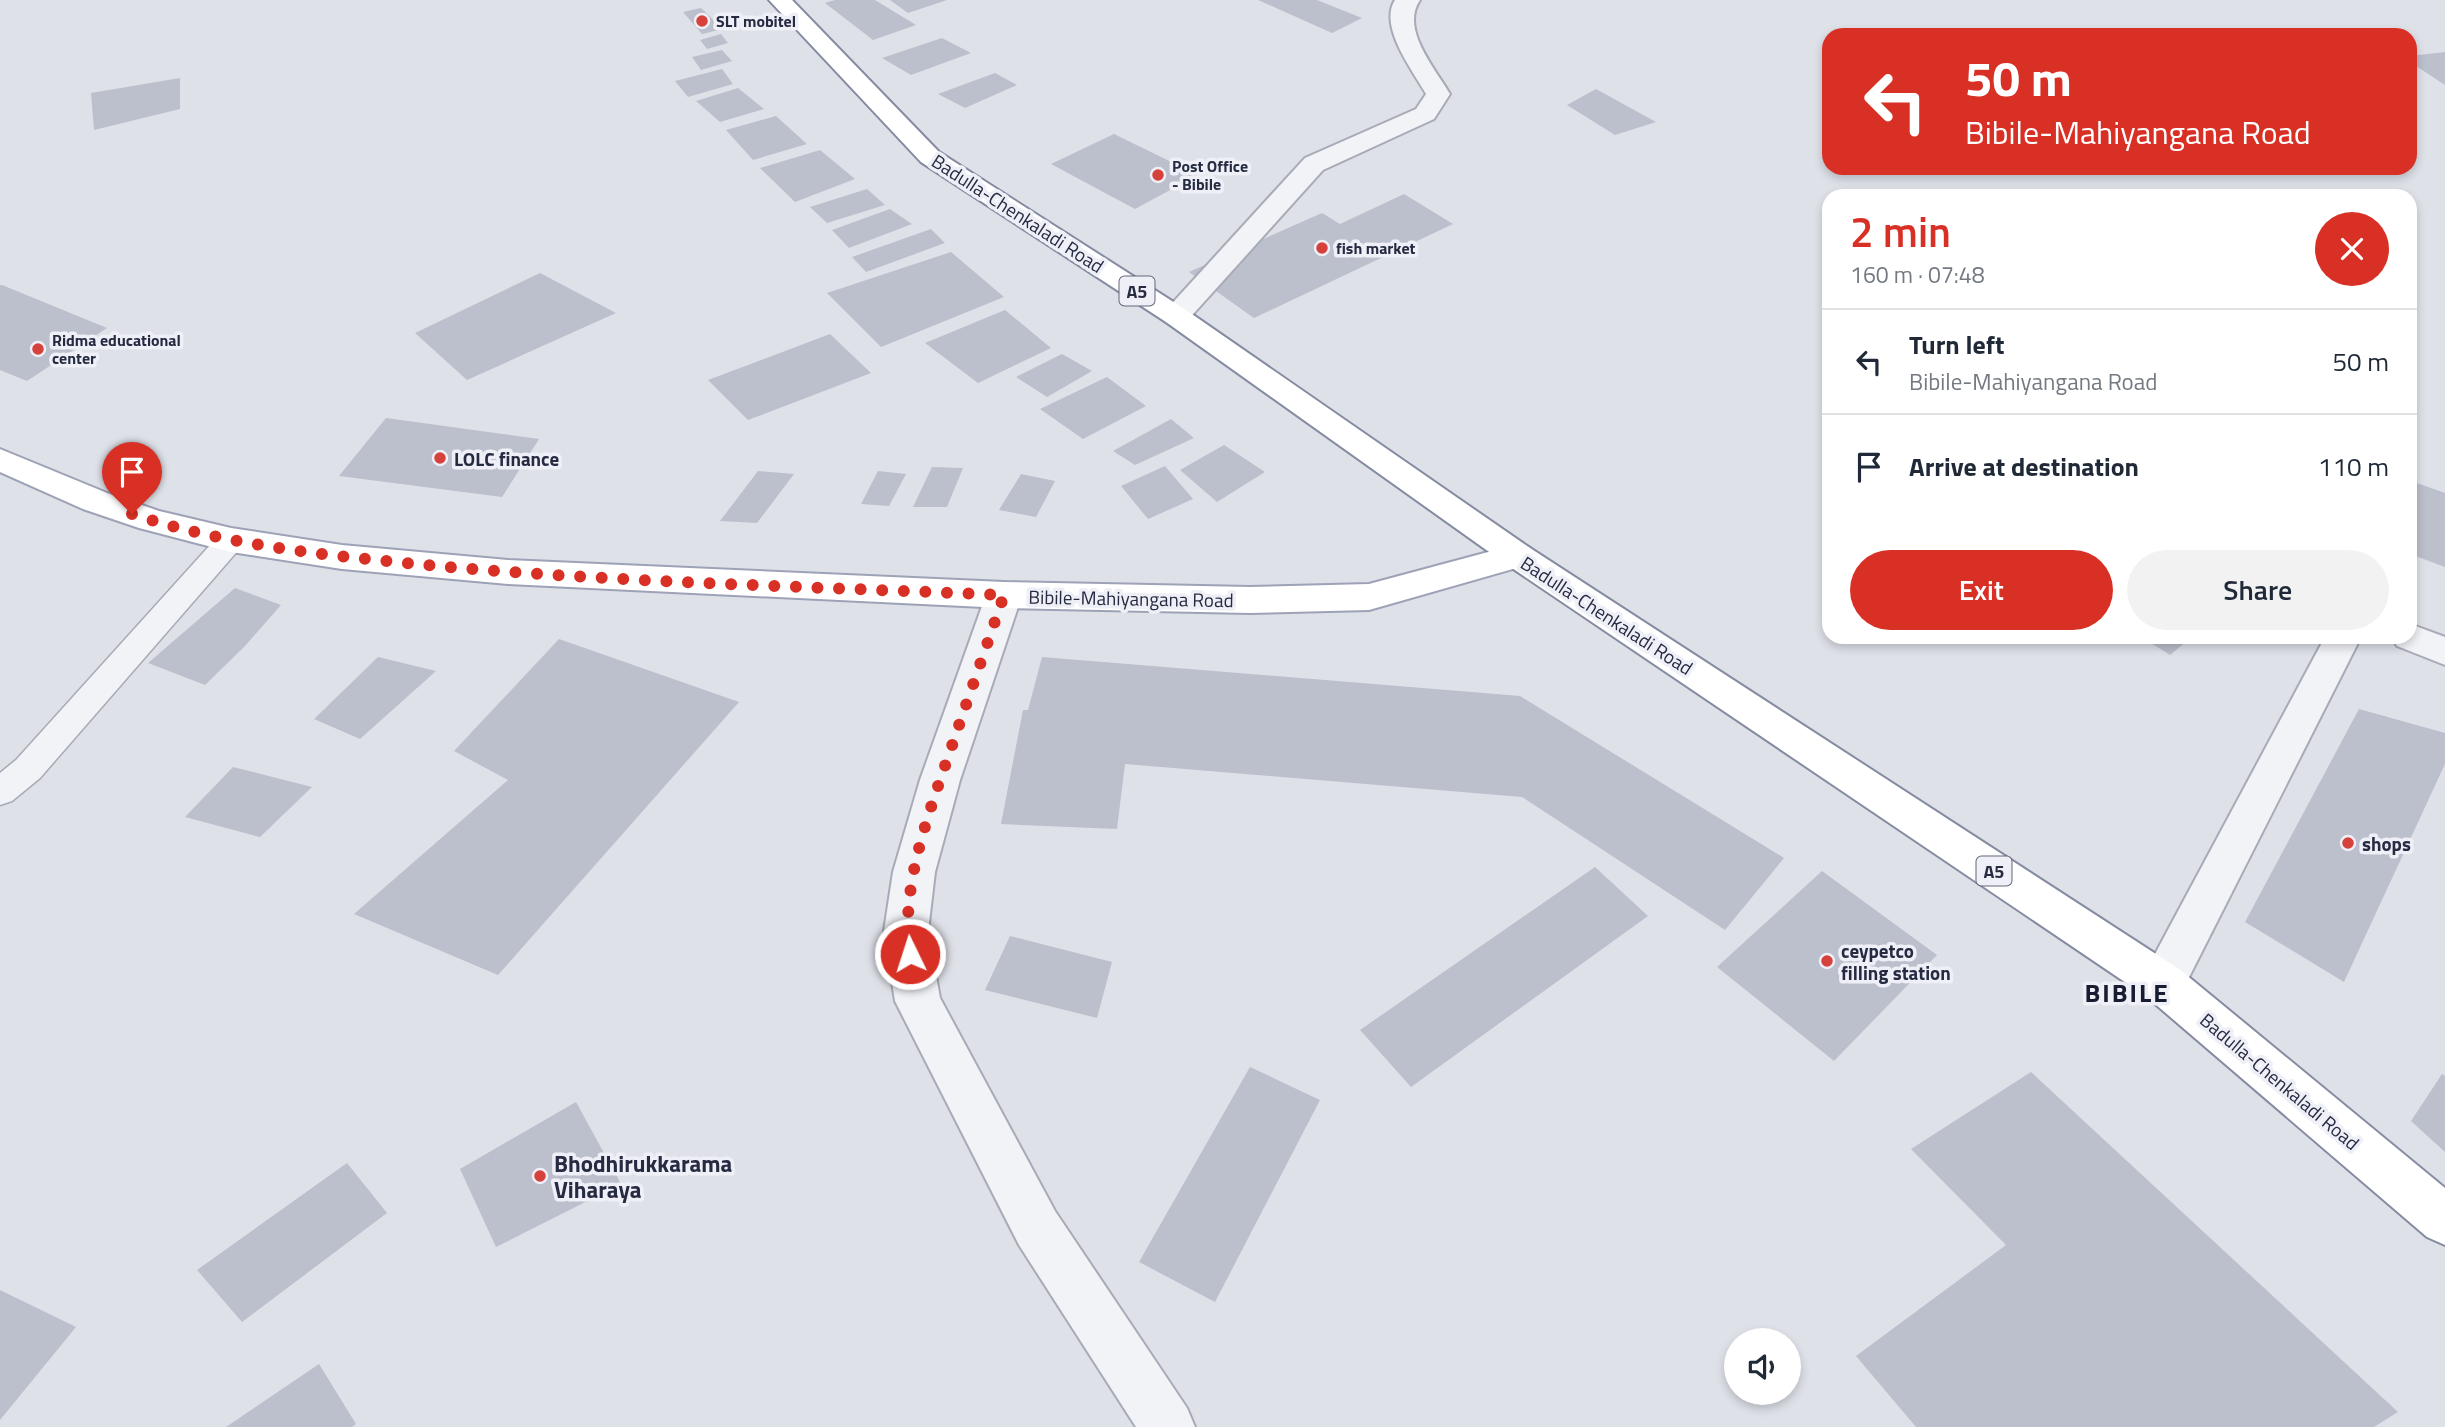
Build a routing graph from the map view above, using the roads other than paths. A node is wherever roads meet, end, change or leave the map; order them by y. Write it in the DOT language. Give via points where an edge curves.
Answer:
graph roads {
  1 [pos="780,0"];
  2 [pos="1409,0"];
  3 [pos="1176,316"];
  4 [pos="0,459"];
  5 [pos="231,540"];
  6 [pos="1518,556"];
  7 [pos="1004,595"];
  8 [pos="2417,640"];
  9 [pos="2339,644"];
  10 [pos="2445,652"];
  11 [pos="0,792"];
  12 [pos="2163,983"];
  13 [pos="2445,1220"];
  14 [pos="1168,1427"];
  1 -- 3 [label="main road, Badulla-Chenkaladi Road / A5" via="930,157"];
  2 -- 3 [label="street" via="1403,5 1402,31 1438,94 1424,114 1314,164"];
  3 -- 6 [label="main road, Badulla-Chenkaladi Road / A5"];
  4 -- 5 [label="main road, Bibile-Mahiyangana Road" via="95,501"];
  5 -- 7 [label="main road, Bibile-Mahiyangana Road" via="342,557 508,572"];
  5 -- 11 [label="lane" via="28,769"];
  6 -- 7 [label="main road, Bibile-Mahiyangana Road" via="1369,597 1250,600"];
  6 -- 12 [label="main road, Badulla-Chenkaladi Road / A5"];
  7 -- 14 [label="street" via="940,780 914,872 906,930 918,1001 1037,1228"];
  8 -- 10 [label="street"];
  9 -- 12 [label="street"];
  12 -- 13 [label="main road, Badulla-Chenkaladi Road / A5"];
}
